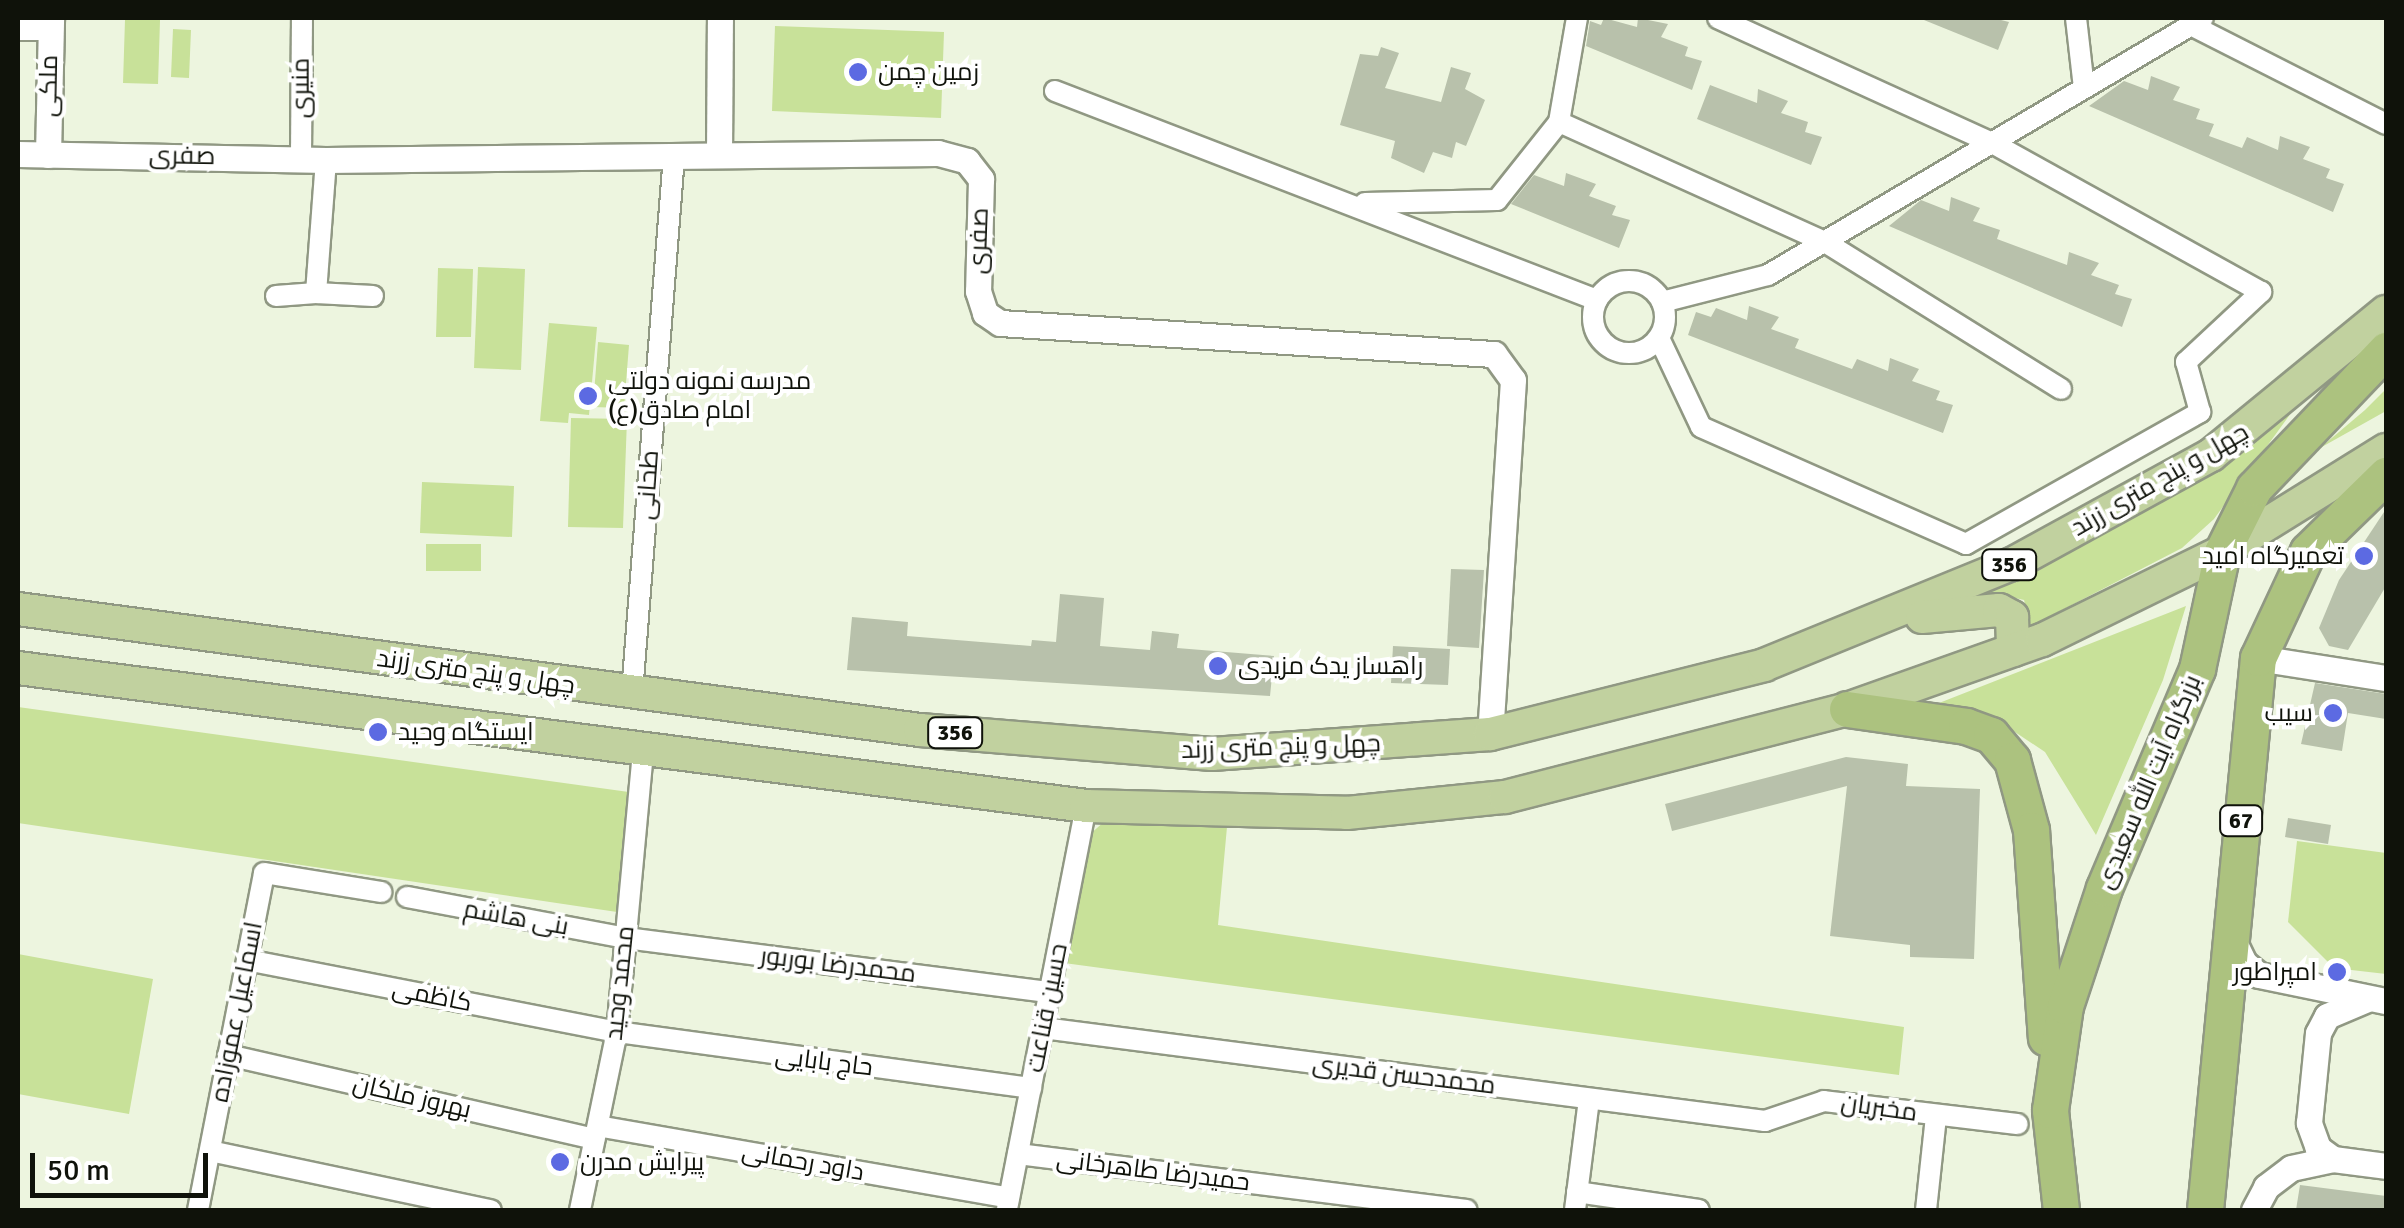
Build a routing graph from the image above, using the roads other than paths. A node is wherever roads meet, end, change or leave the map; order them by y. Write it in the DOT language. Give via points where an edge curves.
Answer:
graph roads {
  1 [pos="302,18"];
  2 [pos="720,18"];
  3 [pos="1577,18"];
  4 [pos="1718,18"];
  5 [pos="2076,18"];
  6 [pos="2197,22"];
  7 [pos="51,24"];
  8 [pos="18,30"];
  9 [pos="2084,88"];
  10 [pos="1055,92"];
  11 [pos="1558,122"];
  12 [pos="2386,124"];
  13 [pos="1992,143"];
  14 [pos="18,154"];
  15 [pos="718,154"];
  16 [pos="48,155"];
  17 [pos="674,156"];
  18 [pos="313,159"];
  19 [pos="1350,203"];
  20 [pos="1825,242"];
  21 [pos="316,294"];
  22 [pos="276,296"];
  23 [pos="373,296"];
  24 [pos="1597,300"];
  25 [pos="1662,302"];
  26 [pos="2386,312"];
  27 [pos="1659,338"];
  28 [pos="2386,350"];
  29 [pos="2061,389"];
  30 [pos="2386,450"];
  31 [pos="2386,475"];
  32 [pos="2222,552"];
  33 [pos="18,609"];
  34 [pos="1882,622"];
  35 [pos="2013,650"];
  36 [pos="2258,658"];
  37 [pos="18,668"];
  38 [pos="2386,678"];
  39 [pos="632,694"];
  40 [pos="1847,709"];
  41 [pos="1490,734"];
  42 [pos="643,754"];
  43 [pos="1086,806"];
  44 [pos="381,892"];
  45 [pos="407,898"];
  46 [pos="2230,934"];
  47 [pos="626,938"];
  48 [pos="247,960"];
  49 [pos="1050,992"];
  50 [pos="2377,1000"];
  51 [pos="1043,1028"];
  52 [pos="617,1032"];
  53 [pos="228,1056"];
  54 [pos="1031,1088"];
  55 [pos="1589,1099"];
  56 [pos="1936,1116"];
  57 [pos="2034,1117"];
  58 [pos="1765,1121"];
  59 [pos="596,1132"];
  60 [pos="210,1151"];
  61 [pos="1018,1154"];
  62 [pos="2333,1159"];
  63 [pos="2386,1166"];
  64 [pos="1576,1201"];
  65 [pos="1008,1204"];
  66 [pos="198,1210"];
  67 [pos="491,1210"];
  68 [pos="580,1210"];
  69 [pos="1467,1210"];
  70 [pos="1699,1210"];
  71 [pos="1926,1210"];
  72 [pos="2061,1210"];
  73 [pos="2205,1210"];
  74 [pos="2254,1210"];
  1 -- 18 [label="street, منیری"];
  2 -- 15 [label="street"];
  3 -- 11 [label="street"];
  4 -- 13 [label="street"];
  5 -- 9 [label="street"];
  6 -- 9 [label="street"];
  6 -- 12 [label="street"];
  7 -- 8 [label="street"];
  7 -- 16 [label="street, ملکی"];
  9 -- 13 [label="street"];
  10 -- 19 [label="street"];
  11 -- 19 [label="street" via="1497,200"];
  11 -- 20 [label="street"];
  13 -- 20 [label="street"];
  13 -- 27 [label="street" via="2261,292 2186,362 2200,412 1966,544 1701,427"];
  14 -- 16 [label="street, صفری"];
  15 -- 17 [label="street, صفری"];
  15 -- 41 [label="street, صفری" via="938,153 967,162 981,179 978,291 985,312 1000,323 1494,354 1513,380"];
  16 -- 18 [label="street, صفری"];
  17 -- 18 [label="street, صفری"];
  17 -- 39 [label="street, طحانی"];
  18 -- 21 [label="street, منیری"];
  19 -- 24 [label="street"];
  20 -- 25 [label="street" via="1768,275"];
  20 -- 29 [label="street"];
  21 -- 22 [label="street"];
  21 -- 23 [label="street"];
  24 -- 25 [label="street" via="1613,284 1634,281"];
  24 -- 27 [label="street" via="1596,332 1614,350 1638,352"];
  25 -- 27 [label="street"];
  26 -- 34 [label="main road, چهل و پنج متری زرند / 356" via="2263,418 2012,564"];
  28 -- 32 [label="highway, بزرگراه آیت الله سعیدی" via="2254,488"];
  30 -- 32 [label="main road, 356"];
  31 -- 36 [label="highway, 67" via="2308,550"];
  32 -- 35 [label="main road, 356"];
  32 -- 57 [label="highway, بزرگراه آیت الله سعیدی" via="2197,669 2080,954"];
  33 -- 39 [label="main road, چهل و پنج متری زرند / 356"];
  34 -- 35 [label="main road" via="1999,610 2012,617"];
  34 -- 41 [label="main road, چهل و پنج متری زرند / 356" via="1764,665"];
  35 -- 40 [label="main road, 356"];
  36 -- 38 [label="street"];
  36 -- 46 [label="highway, 67"];
  37 -- 42 [label="main road, 356"];
  39 -- 41 [label="main road, چهل و پنج متری زرند / 356" via="920,730 1212,754"];
  40 -- 43 [label="main road, 356" via="1505,796 1348,814"];
  40 -- 57 [label="highway" via="1966,726 1991,735 2012,760 2032,830"];
  42 -- 43 [label="main road, 356"];
  42 -- 47 [label="street, محمد وحید"];
  43 -- 49 [label="street, حسین قناعت"];
  44 -- 48 [label="street, اسماعیل عموزاده" via="264,873"];
  45 -- 47 [label="street, بنی هاشم"];
  46 -- 50 [label="street" via="2244,963 2259,975"];
  46 -- 73 [label="highway, 67"];
  47 -- 49 [label="street, محمدرضا بوربور"];
  47 -- 52 [label="street, محمد وحید"];
  48 -- 52 [label="street, کاظمی"];
  48 -- 53 [label="street, اسماعیل عموزاده"];
  49 -- 51 [label="street, حسین قناعت"];
  50 -- 62 [label="street" via="2326,1016 2318,1033 2309,1124 2318,1148"];
  51 -- 54 [label="street, حسین قناعت"];
  51 -- 55 [label="street, محمدحسن قدیری"];
  52 -- 54 [label="street, حاج بابایی"];
  52 -- 59 [label="street, محمد وحید"];
  53 -- 59 [label="street, بهروز ملکان"];
  53 -- 60 [label="street, اسماعیل عموزاده"];
  54 -- 61 [label="street, حسین قناعت"];
  55 -- 58 [label="street, محمدحسن قدیری"];
  55 -- 64 [label="street"];
  56 -- 57 [label="street, مخبریان"];
  56 -- 58 [label="street, مخبریان" via="1824,1100"];
  56 -- 71 [label="street, مخبریان"];
  57 -- 72 [label="highway, بزرگراه آیت الله سعیدی"];
  59 -- 65 [label="street, داود رحمانی"];
  59 -- 68 [label="street, محمد وحید"];
  60 -- 66 [label="street, اسماعیل عموزاده"];
  60 -- 67 [label="street"];
  61 -- 65 [label="street, حسین قناعت"];
  61 -- 69 [label="street, حمیدرضا طاهرخانی"];
  62 -- 63 [label="street"];
  62 -- 74 [label="street" via="2291,1168 2266,1187"];
  64 -- 70 [label="street"];
}
